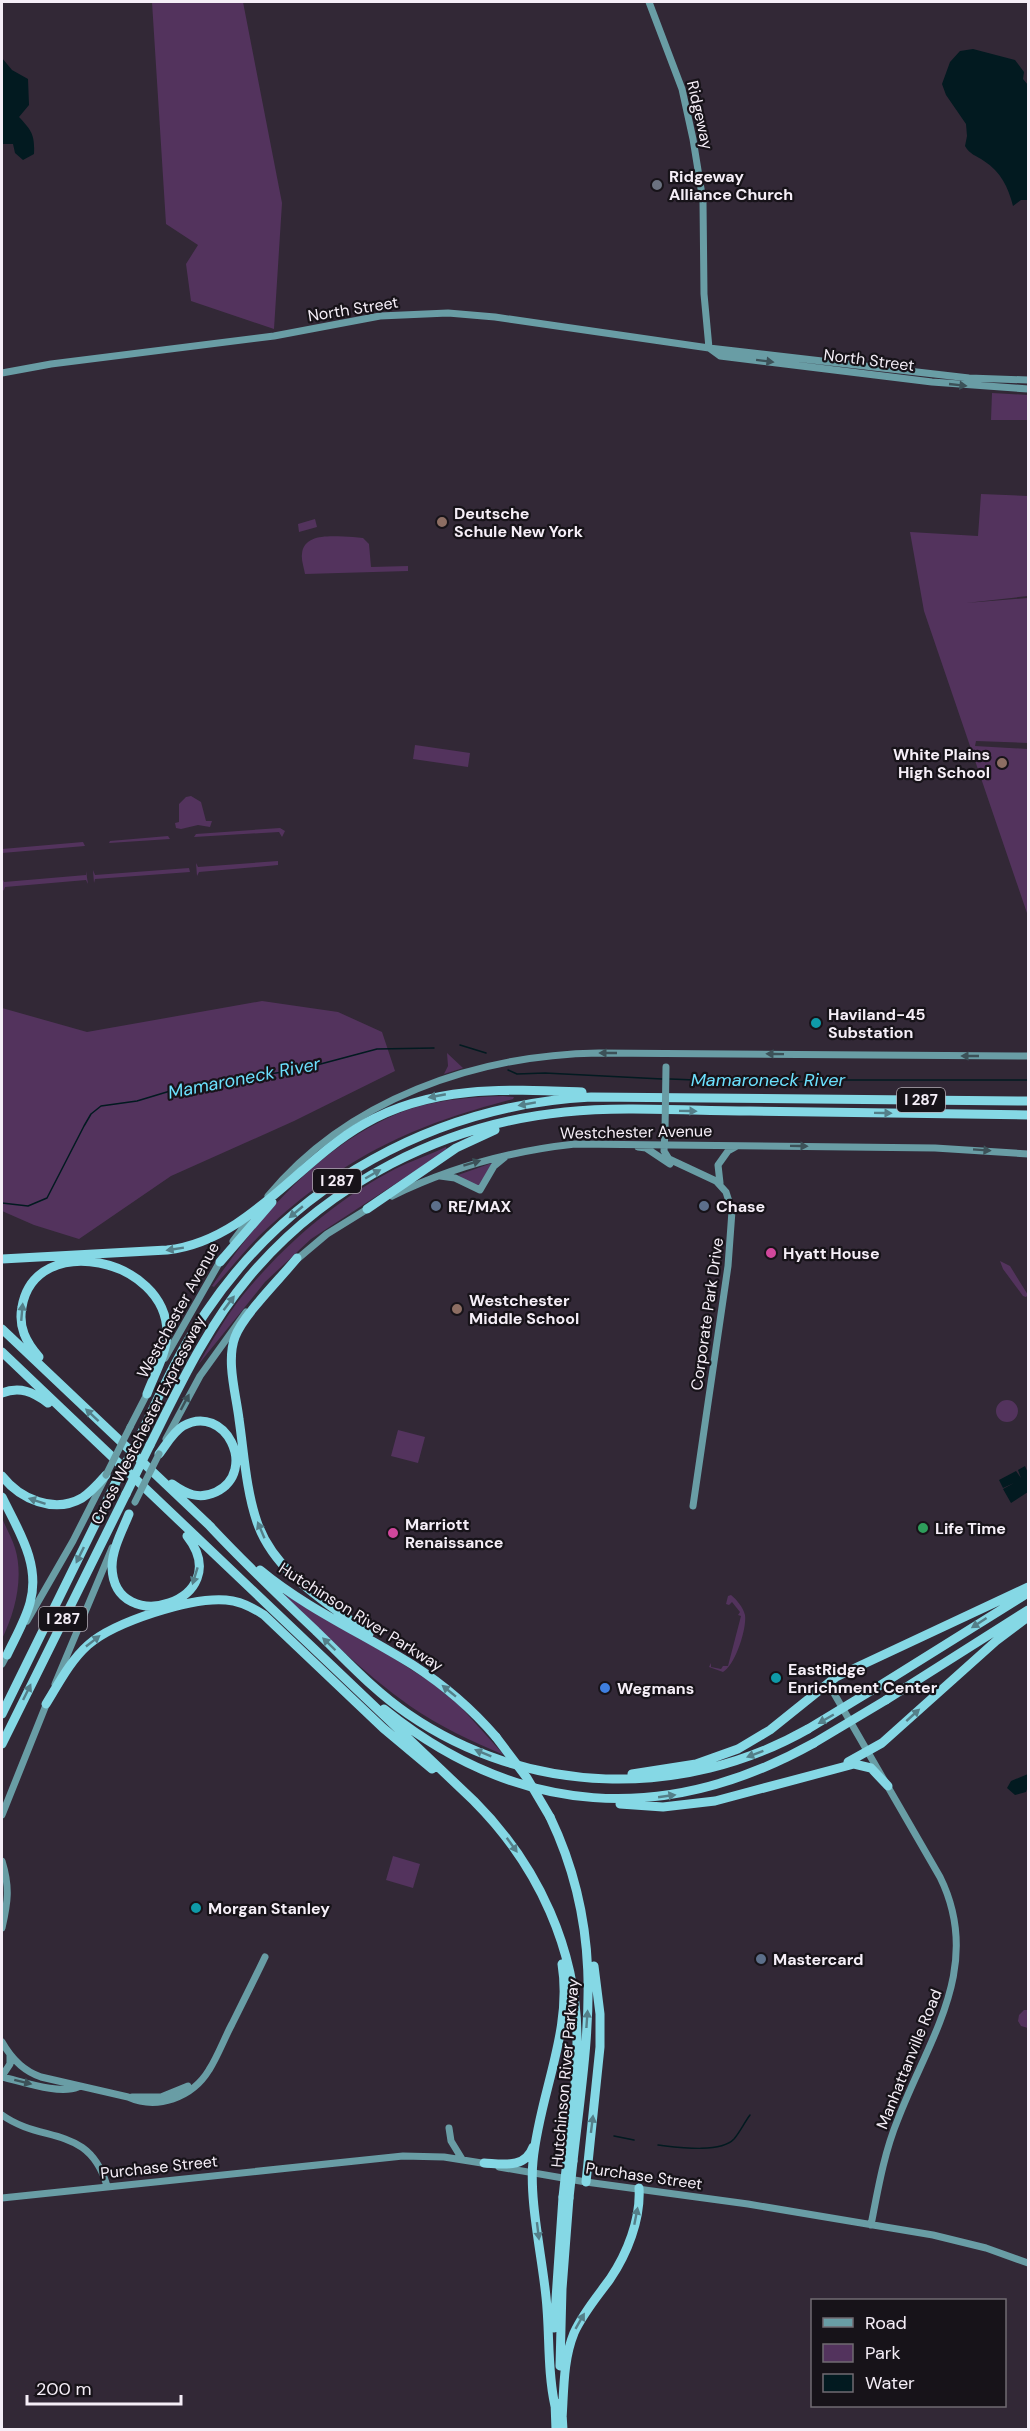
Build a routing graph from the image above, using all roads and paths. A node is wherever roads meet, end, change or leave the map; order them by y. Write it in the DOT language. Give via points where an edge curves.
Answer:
graph roads {
  1 [pos="649,2"];
  2 [pos="709,348"];
  3 [pos="2,374"];
  4 [pos="1029,380"];
  5 [pos="1029,389"];
  6 [pos="666,1053"];
  7 [pos="1029,1056"];
  8 [pos="648,1097"];
  9 [pos="1029,1100"];
  10 [pos="1029,1117"];
  11 [pos="527,1118"];
  12 [pos="603,1143"];
  13 [pos="665,1143"];
  14 [pos="741,1145"];
  15 [pos="509,1153"];
  16 [pos="1029,1154"];
  17 [pos="687,1168"];
  18 [pos="436,1176"];
  19 [pos="294,1178"];
  20 [pos="721,1185"];
  21 [pos="263,1203"];
  22 [pos="367,1209"];
  23 [pos="297,1258"];
  24 [pos="2,1259"];
  25 [pos="220,1262"];
  26 [pos="2,1329"];
  27 [pos="2,1352"];
  28 [pos="2,1393"];
  29 [pos="147,1394"];
  30 [pos="71,1395"];
  31 [pos="81,1429"];
  32 [pos="159,1454"];
  33 [pos="145,1465"];
  34 [pos="2,1476"];
  35 [pos="106,1476"];
  36 [pos="2,1497"];
  37 [pos="693,1506"];
  38 [pos="164,1508"];
  39 [pos="129,1514"];
  40 [pos="207,1523"];
  41 [pos="1029,1587"];
  42 [pos="1029,1593"];
  43 [pos="1029,1610"];
  44 [pos="1029,1617"];
  45 [pos="394,1654"];
  46 [pos="7,1655"];
  47 [pos="2,1664"];
  48 [pos="329,1664"];
  49 [pos="828,1683"];
  50 [pos="46,1704"];
  51 [pos="2,1714"];
  52 [pos="2,1744"];
  53 [pos="867,1750"];
  54 [pos="558,1774"];
  55 [pos="809,1776"];
  56 [pos="888,1786"];
  57 [pos="567,1795"];
  58 [pos="474,1801"];
  59 [pos="2,1815"];
  60 [pos="2,1861"];
  61 [pos="581,1907"];
  62 [pos="555,1923"];
  63 [pos="2,1928"];
  64 [pos="265,1957"];
  65 [pos="2,2042"];
  66 [pos="10,2055"];
  67 [pos="2,2076"];
  68 [pos="78,2087"];
  69 [pos="2,2115"];
  70 [pos="538,2127"];
  71 [pos="449,2128"];
  72 [pos="462,2159"];
  73 [pos="570,2161"];
  74 [pos="484,2163"];
  75 [pos="533,2173"];
  76 [pos="586,2182"];
  77 [pos="107,2186"];
  78 [pos="639,2188"];
  79 [pos="2,2198"];
  80 [pos="566,2198"];
  81 [pos="871,2225"];
  82 [pos="1029,2263"];
  83 [pos="555,2406"];
  84 [pos="562,2419"];
  85 [pos="556,2430"];
  86 [pos="563,2430"];
  1 -- 2 [label="main road, Ridgeway" via="682,89 693,139 703,201"];
  2 -- 3 [label="main road, North Street" via="495,317 406,314"];
  2 -- 4 [label="main road, North Street" via="969,378"];
  2 -- 5 [label="main road, North Street, one-way" via="720,356 932,382"];
  7 -- 6 [label="main road, one-way"];
  6 -- 13 [label="main road, bridge"];
  6 -- 21 [label="main road, Westchester Avenue, one-way" via="571,1053 520,1059 429,1084 375,1109 336,1134 291,1171"];
  8 -- 9 [label="highway, Cross Westchester Expressway / I 287"];
  8 -- 19 [label="highway, one-way" via="495,1090 426,1098 365,1123"];
  8 -- 51 [label="highway, Cross Westchester Expressway / I 287, one-way, bridge" via="563,1099 480,1114 400,1144 335,1182 270,1235 220,1291 185,1346"];
  11 -- 10 [label="highway, Cross Westchester Expressway / I 287, one-way" via="609,1110"];
  11 -- 22 [label="highway" via="470,1140"];
  52 -- 11 [label="highway, Cross Westchester Expressway / I 287, one-way, bridge" via="192,1361 215,1321 256,1269 304,1223 363,1179 472,1131"];
  12 -- 13 [label="main road, Westchester Avenue"];
  12 -- 15 [label="main road, Westchester Avenue"];
  12 -- 17 [label="main road" via="646,1148 671,1165"];
  13 -- 14 [label="main road, Westchester Avenue"];
  13 -- 17 [label="main road" via="669,1159"];
  14 -- 16 [label="main road, Westchester Avenue, one-way" via="935,1148"];
  14 -- 20 [label="main road" via="721,1159 717,1170"];
  18 -- 15 [label="main road, Westchester Avenue, one-way"];
  15 -- 18 [label="main road" via="494,1166 480,1190 450,1176"];
  17 -- 20 [label="main road"];
  18 -- 22 [label="main road, Westchester Avenue"];
  19 -- 21 [label="highway"];
  19 -- 25 [label="highway"];
  20 -- 37 [label="main road, Corporate Park Drive" via="730,1202 731,1232"];
  21 -- 24 [label="highway, one-way" via="221,1233 184,1247"];
  21 -- 25 [label="main road, Westchester Avenue"];
  22 -- 23 [label="main road, Westchester Avenue"];
  32 -- 23 [label="main road, Westchester Avenue, one-way" via="190,1392 227,1336"];
  45 -- 23 [label="highway, one-way" via="288,1570 267,1544 253,1509 232,1348 243,1322"];
  25 -- 29 [label="main road, Westchester Avenue"];
  26 -- 30 [label="highway, Hutchinson River Parkway"];
  27 -- 31 [label="highway, Hutchinson River Parkway"];
  28 -- 31 [label="highway" via="16,1389 31,1392"];
  30 -- 29 [label="highway, one-way" via="28,1344 21,1314 26,1293 36,1279 55,1266 76,1262 126,1271 143,1282 157,1299 167,1337"];
  29 -- 35 [label="main road, Westchester Avenue, bridge"];
  33 -- 30 [label="highway, Hutchinson River Parkway, one-way"];
  31 -- 38 [label="highway, Hutchinson River Parkway"];
  32 -- 33 [label="highway" via="182,1427 206,1422 230,1437 237,1464 225,1486 200,1496 183,1492"];
  32 -- 39 [label="main road, Westchester Avenue, bridge"];
  33 -- 40 [label="highway, Hutchinson River Parkway"];
  35 -- 34 [label="highway, one-way" via="80,1499 56,1505 25,1497"];
  35 -- 46 [label="main road"];
  36 -- 46 [label="highway" via="29,1555 34,1580 30,1605"];
  38 -- 39 [label="highway, one-way" via="191,1542 198,1568 185,1594 159,1607 130,1599 114,1576 113,1558"];
  38 -- 48 [label="highway, Hutchinson River Parkway"];
  39 -- 50 [label="main road"];
  40 -- 45 [label="highway, Hutchinson River Parkway" via="293,1595"];
  54 -- 40 [label="highway, one-way" via="486,1755 408,1714 367,1681"];
  41 -- 49 [label="highway"];
  42 -- 54 [label="highway, one-way, bridge" via="808,1729 750,1756 688,1774 623,1780"];
  57 -- 43 [label="highway, one-way, bridge" via="633,1799 698,1791 760,1771 886,1700"];
  53 -- 44 [label="highway, one-way" via="886,1740 990,1646"];
  61 -- 45 [label="highway, Hutchinson River Parkway, one-way, bridge" via="569,1862 550,1817 522,1770 474,1713"];
  46 -- 47 [label="main road"];
  48 -- 57 [label="highway" via="409,1729 452,1756 512,1782"];
  48 -- 58 [label="highway, Hutchinson River Parkway"];
  49 -- 53 [label="main road, Manhattanville Road"];
  49 -- 54 [label="highway" via="762,1736 713,1760 639,1773"];
  50 -- 58 [label="highway, one-way" via="72,1662 88,1645 122,1624 199,1601 236,1601 266,1617 392,1736"];
  50 -- 59 [label="main road"];
  53 -- 55 [label="highway"];
  53 -- 56 [label="main road, Manhattanville Road"];
  55 -- 56 [label="highway" via="860,1764 874,1770"];
  55 -- 57 [label="highway" via="684,1806 621,1804"];
  56 -- 81 [label="main road, Manhattanville Road" via="946,1890 955,1926 957,1957 944,2013 891,2139"];
  58 -- 62 [label="highway, Hutchinson River Parkway, one-way" via="521,1858"];
  60 -- 63 [label="main road" via="8,1885"];
  73 -- 61 [label="highway, Hutchinson River Parkway, one-way" via="589,1991"];
  76 -- 61 [label="highway, one-way" via="601,2030 591,1944"];
  62 -- 70 [label="highway" via="565,1982 564,2010"];
  62 -- 73 [label="highway, Hutchinson River Parkway" via="571,1977 577,2032"];
  64 -- 68 [label="main road" via="202,2080 183,2095 142,2103"];
  65 -- 66 [label="main road"];
  66 -- 67 [label="main road" via="10,2064"];
  66 -- 68 [label="main road" via="32,2074"];
  67 -- 68 [label="main road, one-way" via="44,2087"];
  69 -- 77 [label="main road" via="20,2126 58,2135 80,2146 96,2162"];
  70 -- 74 [label="highway" via="532,2149 524,2160 514,2164"];
  70 -- 75 [label="highway"];
  71 -- 72 [label="main road" via="451,2141"];
  72 -- 74 [label="main road, Purchase Street"];
  72 -- 77 [label="main road, Purchase Street" via="403,2156"];
  73 -- 80 [label="highway, Hutchinson River Parkway, bridge"];
  74 -- 75 [label="main road, Purchase Street"];
  75 -- 76 [label="main road, Purchase Street"];
  75 -- 83 [label="highway, one-way"];
  76 -- 78 [label="main road, Purchase Street"];
  77 -- 79 [label="main road, Purchase Street"];
  78 -- 81 [label="main road, Purchase Street"];
  84 -- 78 [label="highway, one-way" via="571,2340 627,2248"];
  80 -- 83 [label="highway, Hutchinson River Parkway" via="555,2302"];
  80 -- 84 [label="highway, Hutchinson River Parkway" via="561,2298"];
  81 -- 82 [label="main road, Purchase Street" via="973,2244"];
  83 -- 85 [label="highway, Hutchinson River Parkway"];
  84 -- 86 [label="highway, Hutchinson River Parkway"];
}
